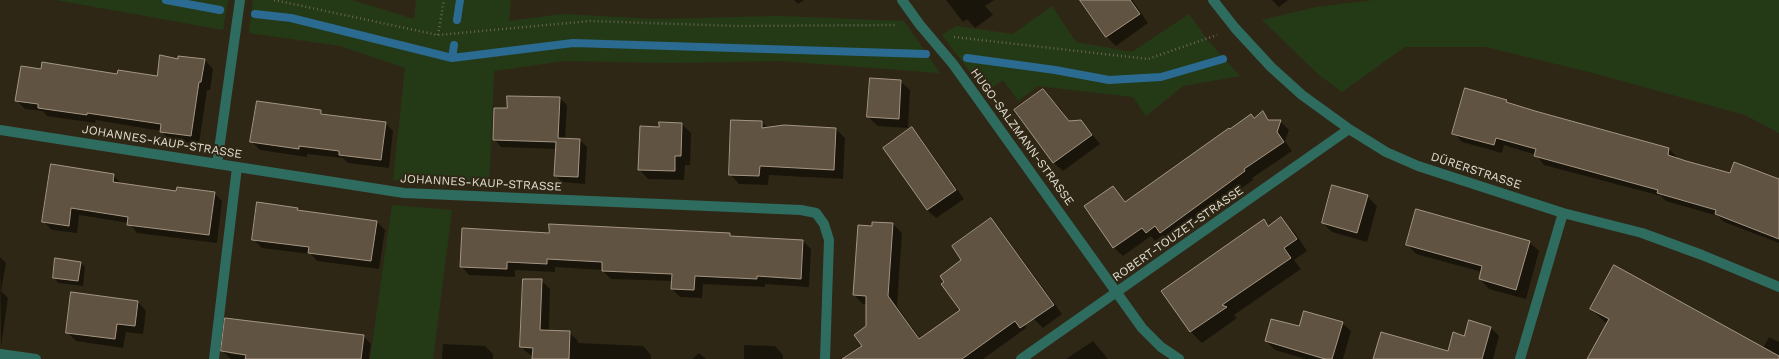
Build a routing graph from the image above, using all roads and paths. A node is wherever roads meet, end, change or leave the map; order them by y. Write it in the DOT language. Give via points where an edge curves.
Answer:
graph roads {
  1 [pos="240,0"];
  2 [pos="274,0"];
  3 [pos="444,0"];
  4 [pos="902,0"];
  5 [pos="1213,0"];
  6 [pos="920,26"];
  7 [pos="1235,28"];
  8 [pos="438,35"];
  9 [pos="937,46"];
  10 [pos="1349,129"];
  11 [pos="0,130"];
  12 [pos="217,164"];
  13 [pos="237,167"];
  14 [pos="1563,213"];
  15 [pos="1779,287"];
  16 [pos="1118,292"];
  17 [pos="0,354"];
  18 [pos="36,359"];
  19 [pos="214,359"];
  20 [pos="825,359"];
  21 [pos="1021,359"];
  22 [pos="1179,359"];
  23 [pos="1520,359"];
  1 -- 12 [label="street"];
  2 -- 8 [label="path"];
  3 -- 8 [label="path"];
  4 -- 6 [label="street, HUGO-SALZMANN-STRASSE"];
  5 -- 7 [label="street, DÜRERSTRASSE"];
  6 -- 8 [label="path" via="737,26 590,22"];
  6 -- 9 [label="street, HUGO-SALZMANN-STRASSE"];
  7 -- 9 [label="path" via="1148,59 955,36"];
  7 -- 10 [label="street, DÜRERSTRASSE" via="1271,67 1302,95"];
  9 -- 16 [label="street, HUGO-SALZMANN-STRASSE" via="953,64"];
  10 -- 14 [label="street, DÜRERSTRASSE" via="1386,152 1418,166"];
  10 -- 16 [label="street, ROBERT-TOUZET-STRASSE"];
  11 -- 12 [label="street, JOHANNES-KAUP-STRASSE"];
  12 -- 13 [label="street, JOHANNES-KAUP-STRASSE"];
  13 -- 19 [label="street"];
  13 -- 20 [label="street, JOHANNES-KAUP-STRASSE" via="404,193 816,213 824,224 829,240"];
  14 -- 15 [label="street, DÜRERSTRASSE" via="1642,233"];
  14 -- 23 [label="street"];
  16 -- 21 [label="street, ROBERT-TOUZET-STRASSE"];
  16 -- 22 [label="street, HUGO-SALZMANN-STRASSE" via="1142,328"];
  17 -- 18 [label="street"];
}
